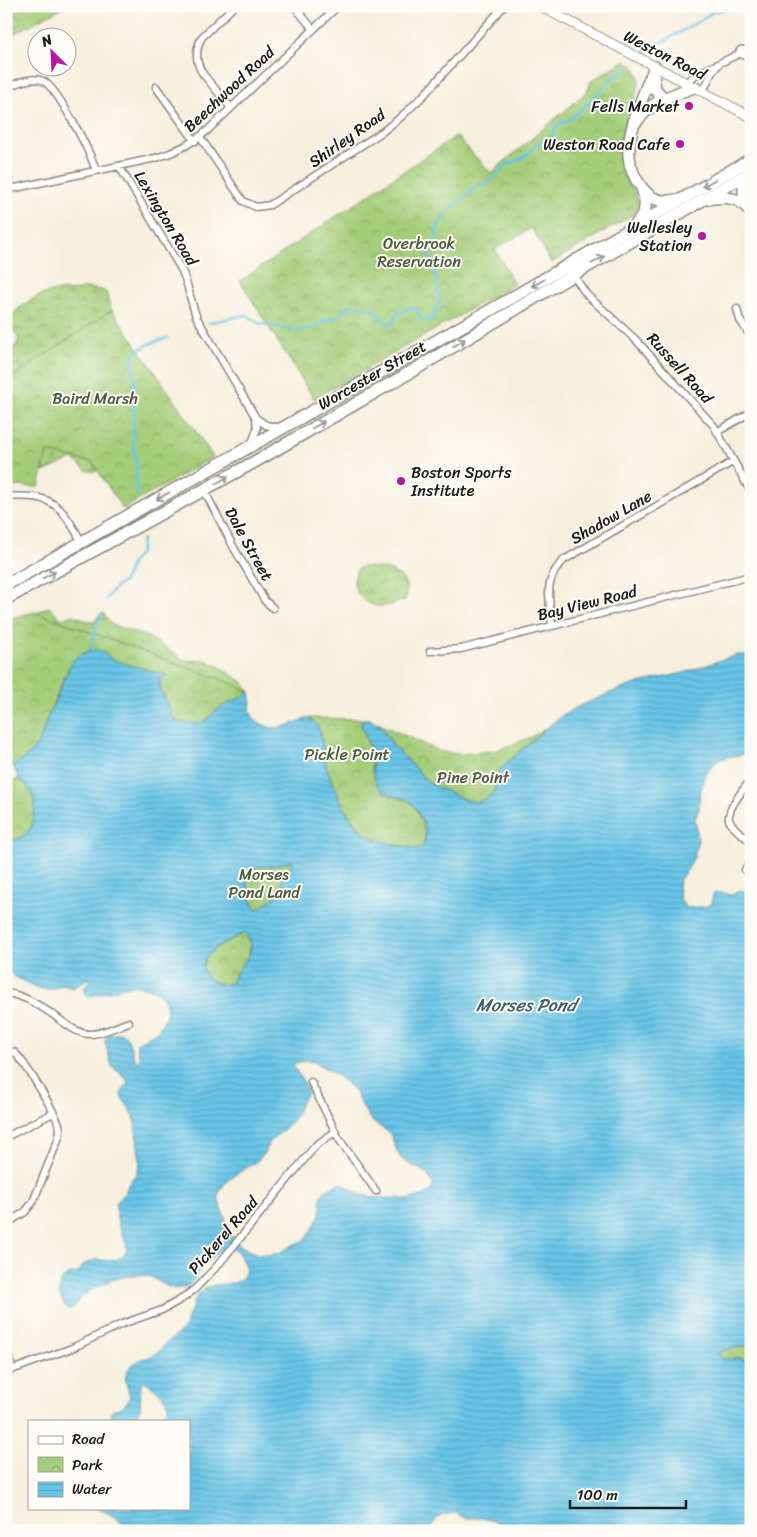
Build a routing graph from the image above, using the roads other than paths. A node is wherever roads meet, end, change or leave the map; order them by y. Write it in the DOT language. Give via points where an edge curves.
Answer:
graph roads {
  1 [pos="234,6"];
  2 [pos="294,6"];
  3 [pos="338,6"];
  4 [pos="504,6"];
  5 [pos="540,6"];
  6 [pos="313,29"];
  7 [pos="748,52"];
  8 [pos="722,62"];
  9 [pos="654,70"];
  10 [pos="6,88"];
  11 [pos="156,88"];
  12 [pos="695,88"];
  13 [pos="663,98"];
  14 [pos="231,108"];
  15 [pos="751,116"];
  16 [pos="633,125"];
  17 [pos="198,139"];
  18 [pos="751,159"];
  19 [pos="119,166"];
  20 [pos="96,171"];
  21 [pos="6,172"];
  22 [pos="751,173"];
  23 [pos="642,188"];
  24 [pos="9,189"];
  25 [pos="685,197"];
  26 [pos="701,201"];
  27 [pos="747,208"];
  28 [pos="632,227"];
  29 [pos="573,275"];
  30 [pos="736,309"];
  31 [pos="751,337"];
  32 [pos="751,412"];
  33 [pos="256,418"];
  34 [pos="283,428"];
  35 [pos="717,432"];
  36 [pos="251,446"];
  37 [pos="734,461"];
  38 [pos="204,490"];
  39 [pos="751,492"];
  40 [pos="6,496"];
  41 [pos="82,542"];
  42 [pos="751,576"];
  43 [pos="6,585"];
  44 [pos="6,599"];
  45 [pos="273,608"];
  46 [pos="552,626"];
  47 [pos="430,651"];
  48 [pos="751,781"];
  49 [pos="751,842"];
  50 [pos="751,862"];
  51 [pos="745,870"];
  52 [pos="6,993"];
  53 [pos="129,1022"];
  54 [pos="6,1051"];
  55 [pos="310,1082"];
  56 [pos="53,1113"];
  57 [pos="335,1132"];
  58 [pos="6,1137"];
  59 [pos="376,1191"];
  60 [pos="6,1224"];
  61 [pos="6,1346"];
  62 [pos="9,1371"];
  1 -- 14 [label="street" via="202,37 196,56 203,74"];
  2 -- 6 [label="street"];
  3 -- 6 [label="street, Beechwood Road"];
  4 -- 17 [label="street, Shirley Road" via="401,117 270,205 256,207 243,201"];
  5 -- 9 [label="main road, Weston Road"];
  6 -- 14 [label="street, Beechwood Road"];
  7 -- 8 [label="street"];
  8 -- 12 [label="street"];
  8 -- 12 [label="street" via="692,77"];
  9 -- 12 [label="main road, Weston Road"];
  9 -- 13 [label="highway" via="655,89"];
  9 -- 16 [label="highway"];
  10 -- 20 [label="street" via="30,80 48,84 90,153"];
  11 -- 17 [label="street, Shirley Road"];
  12 -- 13 [label="highway"];
  12 -- 15 [label="main road, Weston Road"];
  13 -- 16 [label="highway" via="645,110"];
  14 -- 17 [label="street, Beechwood Road"];
  16 -- 23 [label="highway" via="629,158"];
  17 -- 19 [label="street, Beechwood Road" via="172,153"];
  18 -- 25 [label="highway, Worcester Street, one-way"];
  19 -- 20 [label="street, Beechwood Road"];
  19 -- 33 [label="street, Lexington Road" via="182,269 197,318"];
  20 -- 24 [label="street, Beechwood Road"];
  21 -- 24 [label="street"];
  22 -- 26 [label="highway, Worcester Street"];
  22 -- 27 [label="highway" via="744,187"];
  23 -- 25 [label="highway" via="660,201"];
  23 -- 28 [label="highway" via="644,212"];
  25 -- 28 [label="highway, Worcester Street"];
  26 -- 27 [label="highway" via="722,198 735,200"];
  29 -- 26 [label="highway, Worcester Street, one-way"];
  28 -- 34 [label="highway, Worcester Street, one-way"];
  29 -- 35 [label="street, Russell Road" via="587,295 636,340"];
  38 -- 29 [label="highway, Worcester Street, one-way"];
  30 -- 31 [label="street"];
  32 -- 35 [label="street"];
  33 -- 34 [label="street" via="266,425"];
  33 -- 36 [label="street" via="257,429"];
  34 -- 36 [label="highway, Worcester Street"];
  35 -- 37 [label="street, Russell Road"];
  36 -- 41 [label="highway, Worcester Street, one-way"];
  37 -- 39 [label="street, Russell Road"];
  37 -- 46 [label="street, Shadow Lane" via="564,560 548,584"];
  44 -- 38 [label="highway, Worcester Street, one-way"];
  38 -- 45 [label="street, Dale Street" via="264,601"];
  40 -- 41 [label="street" via="54,502"];
  41 -- 43 [label="highway, Worcester Street"];
  42 -- 46 [label="street, Bay View Road"];
  46 -- 47 [label="street, Bay View Road" via="461,649"];
  48 -- 49 [label="street" via="739,794 729,819"];
  50 -- 51 [label="street"];
  52 -- 53 [label="street" via="31,1001 70,1028 87,1034 100,1033"];
  54 -- 56 [label="street" via="14,1052 22,1060"];
  55 -- 57 [label="street"];
  56 -- 58 [label="street"];
  56 -- 60 [label="street" via="60,1130 58,1140 33,1202 25,1212"];
  57 -- 59 [label="street"];
  57 -- 62 [label="street, Pickerel Road" via="310,1151 208,1276 180,1300 78,1346"];
  61 -- 62 [label="street"];
}
